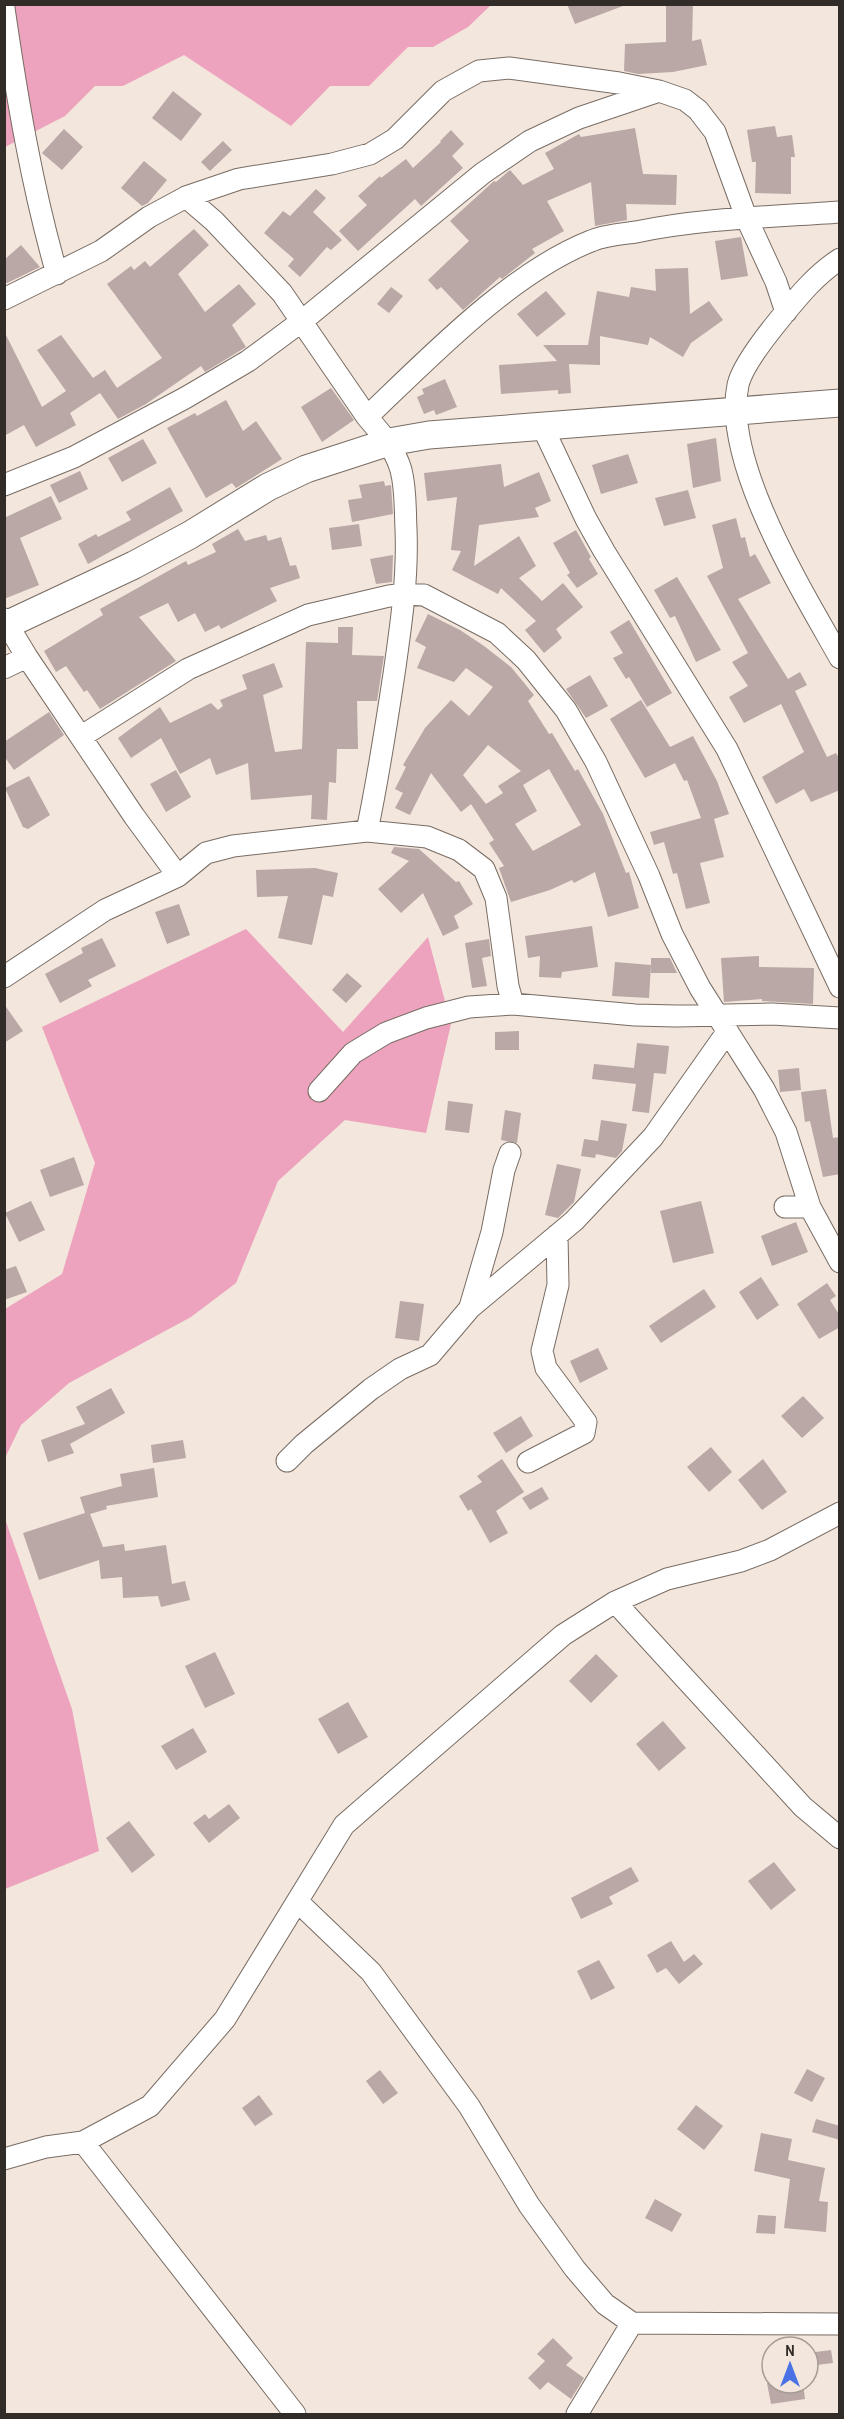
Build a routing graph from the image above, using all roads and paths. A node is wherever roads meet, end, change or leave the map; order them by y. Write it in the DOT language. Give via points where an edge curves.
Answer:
graph roads {
  1 [pos="4,8"];
  2 [pos="659,91"];
  3 [pos="186,197"];
  4 [pos="840,212"];
  5 [pos="746,217"];
  6 [pos="840,259"];
  7 [pos="57,274"];
  8 [pos="4,299"];
  9 [pos="786,312"];
  10 [pos="302,321"];
  11 [pos="840,403"];
  12 [pos="735,411"];
  13 [pos="367,417"];
  14 [pos="543,428"];
  15 [pos="389,442"];
  16 [pos="4,485"];
  17 [pos="405,594"];
  18 [pos="6,623"];
  19 [pos="27,657"];
  20 [pos="840,658"];
  21 [pos="4,668"];
  22 [pos="82,736"];
  23 [pos="367,831"];
  24 [pos="178,876"];
  25 [pos="4,977"];
  26 [pos="840,987"];
  27 [pos="513,1004"];
  28 [pos="840,1018"];
  29 [pos="722,1024"];
  30 [pos="319,1091"];
  31 [pos="510,1153"];
  32 [pos="785,1207"];
  33 [pos="810,1207"];
  34 [pos="556,1235"];
  35 [pos="840,1262"];
  36 [pos="470,1308"];
  37 [pos="287,1461"];
  38 [pos="528,1462"];
  39 [pos="840,1513"];
  40 [pos="615,1602"];
  41 [pos="840,1838"];
  42 [pos="298,1902"];
  43 [pos="83,2142"];
  44 [pos="4,2159"];
  45 [pos="632,2323"];
  46 [pos="840,2324"];
  47 [pos="295,2415"];
  48 [pos="577,2415"];
  1 -- 7 [label="street" via="28,158"];
  2 -- 3 [label="street" via="509,68 479,71 443,91 395,139 370,154 239,179"];
  2 -- 5 [label="street" via="685,100 715,132"];
  2 -- 10 [label="street" via="579,118 530,141 483,173"];
  3 -- 7 [label="street"];
  3 -- 10 [label="street" via="282,293"];
  4 -- 5 [label="street"];
  5 -- 9 [label="street" via="777,282"];
  5 -- 13 [label="street" via="592,240 544,265 482,310"];
  6 -- 9 [label="street" via="822,270"];
  7 -- 8 [label="street"];
  9 -- 12 [label="street" via="738,383"];
  10 -- 13 [label="street"];
  10 -- 16 [label="street" via="248,361 184,398 74,457"];
  11 -- 12 [label="main road"];
  12 -- 14 [label="main road"];
  12 -- 20 [label="street" via="745,461 760,506"];
  13 -- 15 [label="street"];
  14 -- 15 [label="main road" via="429,435"];
  14 -- 26 [label="street" via="595,535 727,749"];
  15 -- 17 [label="street" via="404,490"];
  15 -- 18 [label="main road" via="306,469 134,565"];
  17 -- 22 [label="street" via="308,615 255,638 188,669"];
  17 -- 23 [label="street"];
  17 -- 29 [label="street" via="424,595 497,633 526,660 566,710 606,783 672,934"];
  18 -- 19 [label="street"];
  19 -- 21 [label="street"];
  19 -- 22 [label="street"];
  22 -- 24 [label="street"];
  23 -- 24 [label="street" via="206,853"];
  23 -- 27 [label="street" via="427,837 459,850 484,868 496,898"];
  24 -- 25 [label="street" via="105,910"];
  27 -- 29 [label="street"];
  27 -- 30 [label="street" via="469,1007 386,1033 353,1053"];
  28 -- 29 [label="street" via="772,1014"];
  29 -- 33 [label="street" via="786,1132"];
  29 -- 34 [label="street" via="653,1137"];
  31 -- 36 [label="street"];
  32 -- 33 [label="street"];
  33 -- 35 [label="street"];
  34 -- 36 [label="street"];
  34 -- 38 [label="street" via="558,1284 542,1351 546,1368 586,1422 584,1433"];
  36 -- 37 [label="street" via="430,1355 371,1389"];
  39 -- 40 [label="street" via="770,1550 667,1579"];
  40 -- 41 [label="street" via="802,1807"];
  40 -- 42 [label="street" via="563,1635 344,1825"];
  42 -- 43 [label="street" via="225,2019 150,2106"];
  42 -- 45 [label="street" via="371,1972 469,2106 529,2205 575,2269 605,2304"];
  43 -- 44 [label="street"];
  43 -- 47 [label="street"];
  45 -- 46 [label="street"];
  45 -- 48 [label="street"];
}
